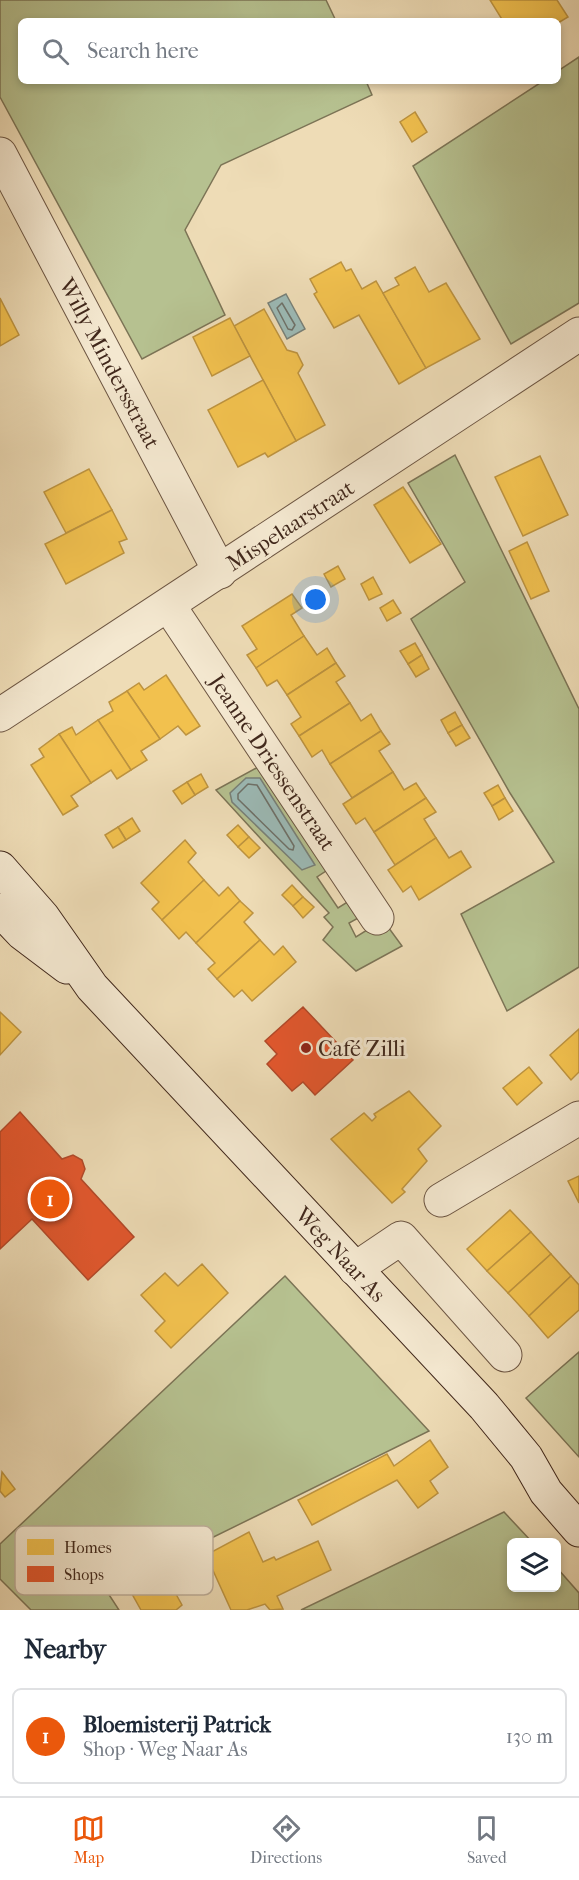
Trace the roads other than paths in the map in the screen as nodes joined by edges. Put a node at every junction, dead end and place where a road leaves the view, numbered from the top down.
1 (0, 154) edge
2 (579, 334) edge
3 (220, 572) junction
4 (169, 606) junction
5 (0, 714) edge
6 (0, 868) edge
7 (0, 910) edge
8 (377, 918) dead end
9 (92, 987) junction
10 (579, 1118) edge
11 (441, 1200) dead end
12 (355, 1269) junction
13 (505, 1355) dead end
14 (579, 1530) edge

1 - 3 street, Willy Mindersstraat
2 - 3 street, Mispelaarstraat
3 - 4 street, Mispelaarstraat
4 - 5 street, Mispelaarstraat
4 - 8 street, Jeanne Driessenstraat
6 - 9 street, Weg Naar As
7 - 9 street, Weg Naar As
9 - 12 street, Weg Naar As
10 - 11 street
12 - 13 street
12 - 14 street, Weg Naar As

